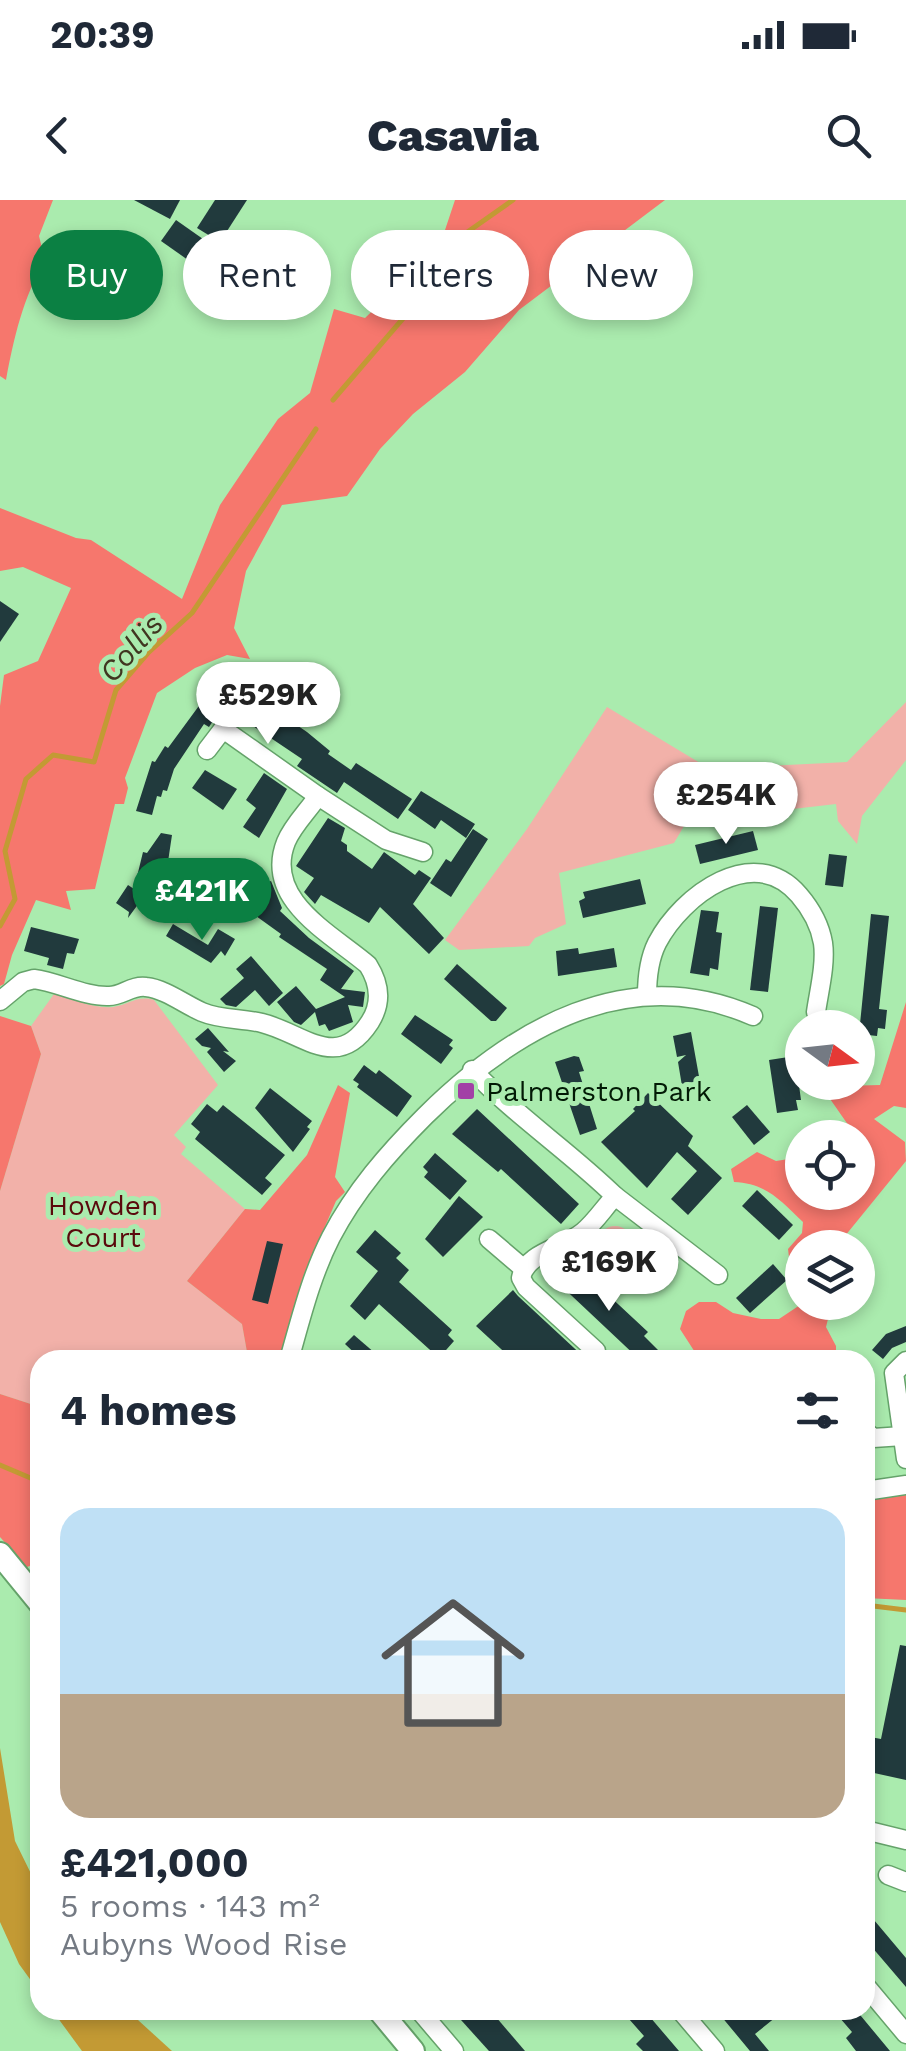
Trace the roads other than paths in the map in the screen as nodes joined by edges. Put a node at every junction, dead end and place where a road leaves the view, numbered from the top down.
1 (236, 709) dead end
2 (223, 729) junction
3 (208, 750) dead end
4 (318, 796) junction
5 (423, 852) dead end
6 (648, 996) junction
7 (0, 1002) edge
8 (816, 1010) edge
9 (753, 1016) dead end
10 (472, 1070) junction
11 (615, 1196) junction
12 (490, 1239) dead end
13 (523, 1268) junction
14 (718, 1274) dead end
15 (292, 1350) edge
16 (595, 1350) edge
17 (906, 1361) edge
18 (902, 1436) junction
19 (875, 1438) edge
20 (906, 1458) edge
21 (906, 1485) edge
22 (875, 1489) edge
23 (0, 1554) edge
24 (30, 1591) edge
25 (875, 1832) edge
26 (906, 1840) edge
27 (875, 1997) edge
28 (396, 2020) edge
29 (428, 2020) edge
30 (689, 2020) edge
31 (906, 2034) edge
32 (413, 2051) edge
33 (454, 2051) edge
34 (715, 2051) edge

1 - 2 street
2 - 3 street
2 - 4 street
4 - 5 street
4 - 7 street
6 - 8 street
6 - 9 street
6 - 10 street
10 - 11 street
10 - 15 street
11 - 13 street
11 - 14 street
12 - 13 street
13 - 16 street
17 - 18 street
18 - 19 street
18 - 20 street
21 - 22 street
23 - 24 main road
25 - 26 street
27 - 31 street
28 - 32 main road
29 - 33 street
30 - 34 street

